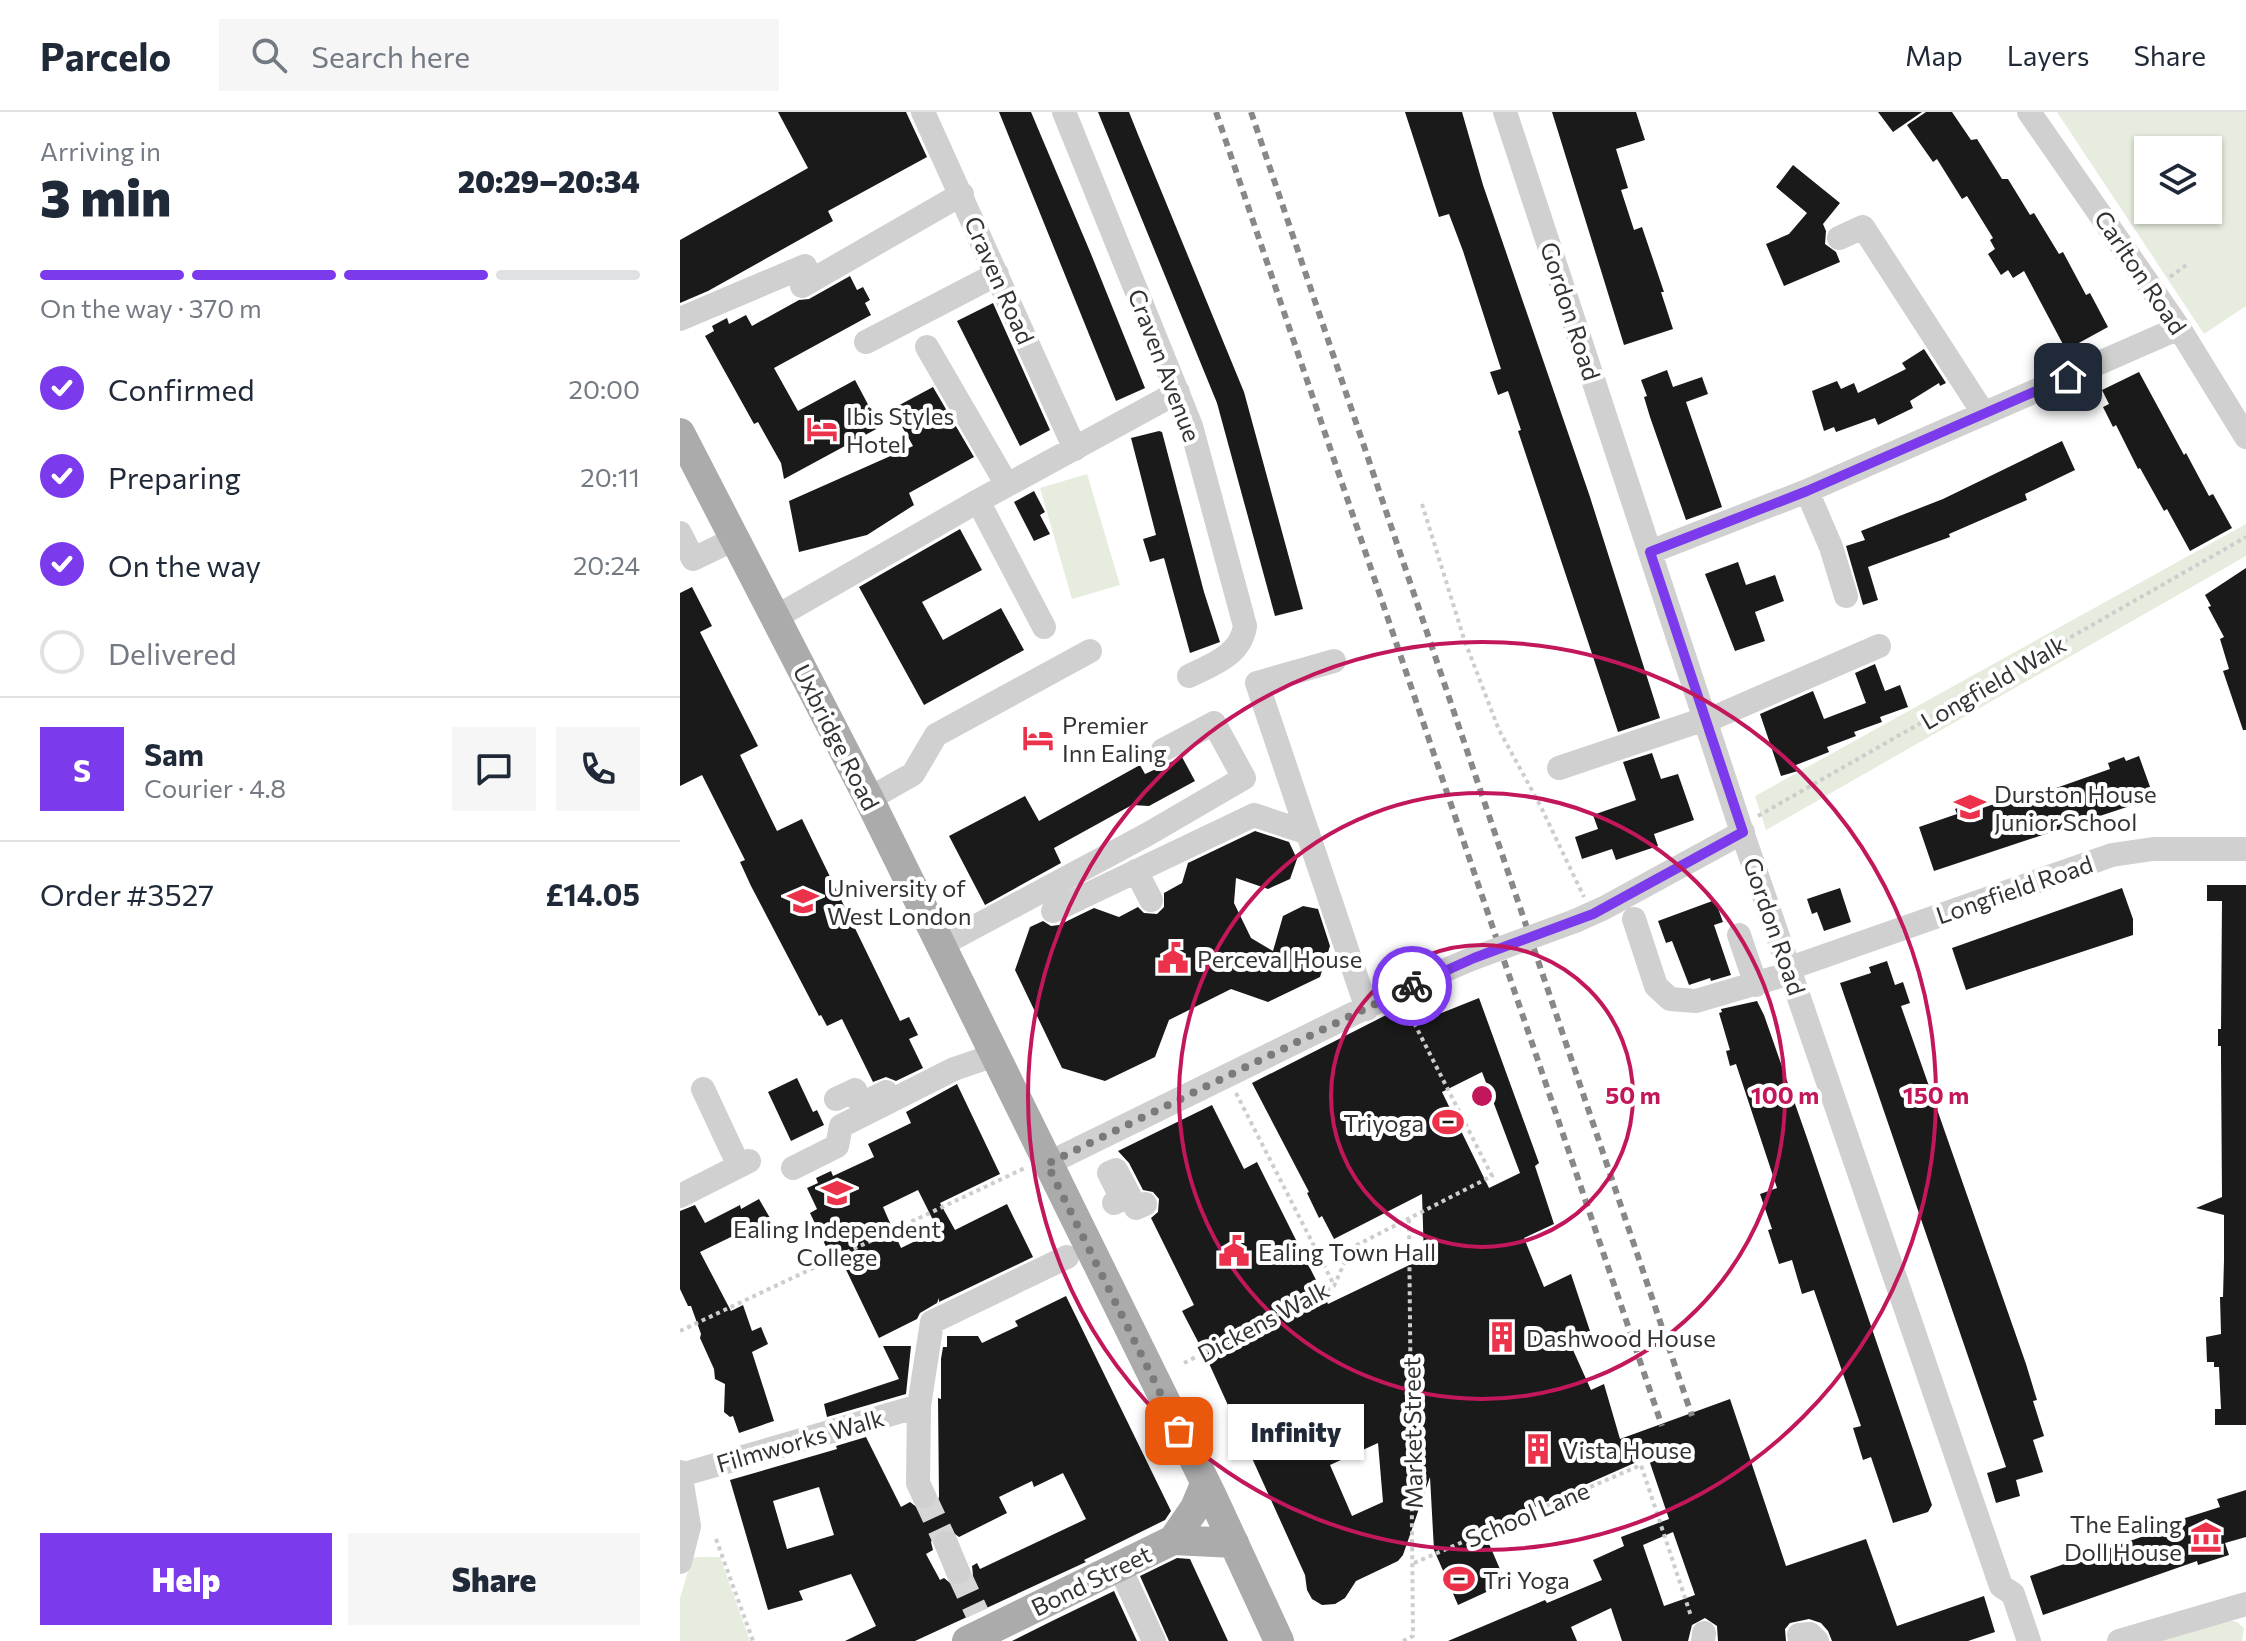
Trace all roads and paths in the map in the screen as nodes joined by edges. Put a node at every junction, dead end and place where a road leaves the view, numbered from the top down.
1 (923, 112) edge
2 (1064, 112) edge
3 (1505, 112) edge
4 (2029, 112) edge
5 (962, 194) junction
6 (1839, 238) dead end
7 (997, 274) junction
8 (680, 319) edge
9 (2179, 328) junction
10 (866, 342) dead end
11 (927, 347) dead end
12 (1178, 392) junction
13 (1984, 414) junction
14 (2244, 430) edge
15 (680, 433) edge
16 (1075, 449) junction
17 (1007, 485) junction
18 (1807, 491) junction
19 (978, 501) junction
20 (1422, 504) dead end
21 (680, 533) edge
22 (2246, 537) edge
23 (737, 538) junction
24 (1650, 552) junction
25 (1846, 596) dead end
26 (776, 617) junction
27 (1044, 627) dead end
28 (1879, 646) dead end
29 (1090, 651) dead end
30 (1334, 661) dead end
31 (1189, 676) dead end
32 (1705, 720) junction
33 (1163, 750) dead end
34 (1559, 768) dead end
35 (869, 799) junction
36 (1741, 829) junction
37 (1308, 833) junction
38 (2246, 849) edge
39 (1136, 871) junction
40 (1151, 900) dead end
41 (1053, 911) dead end
42 (1584, 911) junction
43 (1634, 919) dead end
44 (1739, 935) dead end
45 (941, 945) junction
46 (1790, 970) junction
47 (1756, 985) junction
48 (1399, 993) junction
49 (1367, 1009) junction
50 (992, 1049) junction
51 (1228, 1077) junction
52 (703, 1089) dead end
53 (836, 1099) dead end
54 (1036, 1166) junction
55 (793, 1168) dead end
56 (680, 1196) edge
57 (1114, 1203) dead end
58 (1145, 1204) dead end
59 (1409, 1218) junction
60 (1067, 1257) dead end
61 (1334, 1286) junction
62 (680, 1331) edge
63 (1184, 1363) dead end
64 (919, 1406) junction
65 (680, 1474) edge
66 (1205, 1484) junction
67 (924, 1496) tunnel mouth
68 (716, 1539) dead end
69 (1173, 1540) junction
70 (946, 1543) tunnel mouth
71 (1234, 1543) junction
72 (680, 1562) edge
73 (1414, 1563) junction
74 (1119, 1566) junction
75 (958, 1572) tunnel mouth
76 (2246, 1604) edge
77 (1700, 1632) edge
78 (753, 1641) edge
79 (967, 1641) edge
80 (1154, 1641) edge
81 (1279, 1641) edge
82 (1403, 1641) edge
83 (2029, 1641) edge
84 (2119, 1641) edge

1 - 5 street, Craven Road
2 - 12 street, Craven Avenue
3 - 24 street, Gordon Road
4 - 9 street, Carlton Road
5 - 7 street, Craven Road
5 - 8 street
6 - 13 street
7 - 10 street
7 - 16 street, Craven Road
9 - 13 street
9 - 14 street, Carlton Road
11 - 17 street
12 - 16 street
12 - 31 street, Craven Avenue
13 - 18 street
15 - 23 main road, Uxbridge Road
16 - 17 street
17 - 19 street
18 - 24 street
18 - 25 street
19 - 26 street
19 - 27 street
20 - 42 path
21 - 23 street
22 - 36 path, Longfield Walk
23 - 26 main road, Uxbridge Road
24 - 32 street, Gordon Road
26 - 35 main road, Uxbridge Road
28 - 32 street
29 - 35 street
30 - 37 street
32 - 34 street
32 - 36 street, Gordon Road
33 - 45 street
35 - 45 main road, Uxbridge Road
36 - 42 street
36 - 46 street, Gordon Road
37 - 39 street
37 - 49 street
38 - 46 street, Longfield Road
39 - 40 street
39 - 41 street
42 - 48 street, bridge
43 - 47 street, Longfield Road
44 - 47 street
45 - 50 main road, Uxbridge Road
46 - 47 street, Longfield Road
46 - 83 street, Gordon Road
48 - 49 street
48 - 59 path, Dickens Walk
49 - 51 street
50 - 53 street
50 - 54 main road, Uxbridge Road
50 - 55 street
51 - 54 street
51 - 61 path
52 - 56 street
54 - 62 path
54 - 66 main road, Uxbridge Road
57 - 58 street
59 - 61 path, Dickens Walk
59 - 73 path, Market Street
60 - 64 street, Filmworks Walk
61 - 63 path, Dickens Walk
64 - 65 street, Filmworks Walk
64 - 67 street, Filmworks Walk
65 - 72 street
66 - 69 main road, Bond Street
66 - 71 main road, Uxbridge Road
68 - 78 path
69 - 71 main road, Bond Street
69 - 74 main road, Bond Street
70 - 75 street
71 - 81 main road, Uxbridge Road
73 - 77 path, School Lane
73 - 82 path, Market Street
74 - 79 main road, Bond Street
74 - 80 street
76 - 84 street

